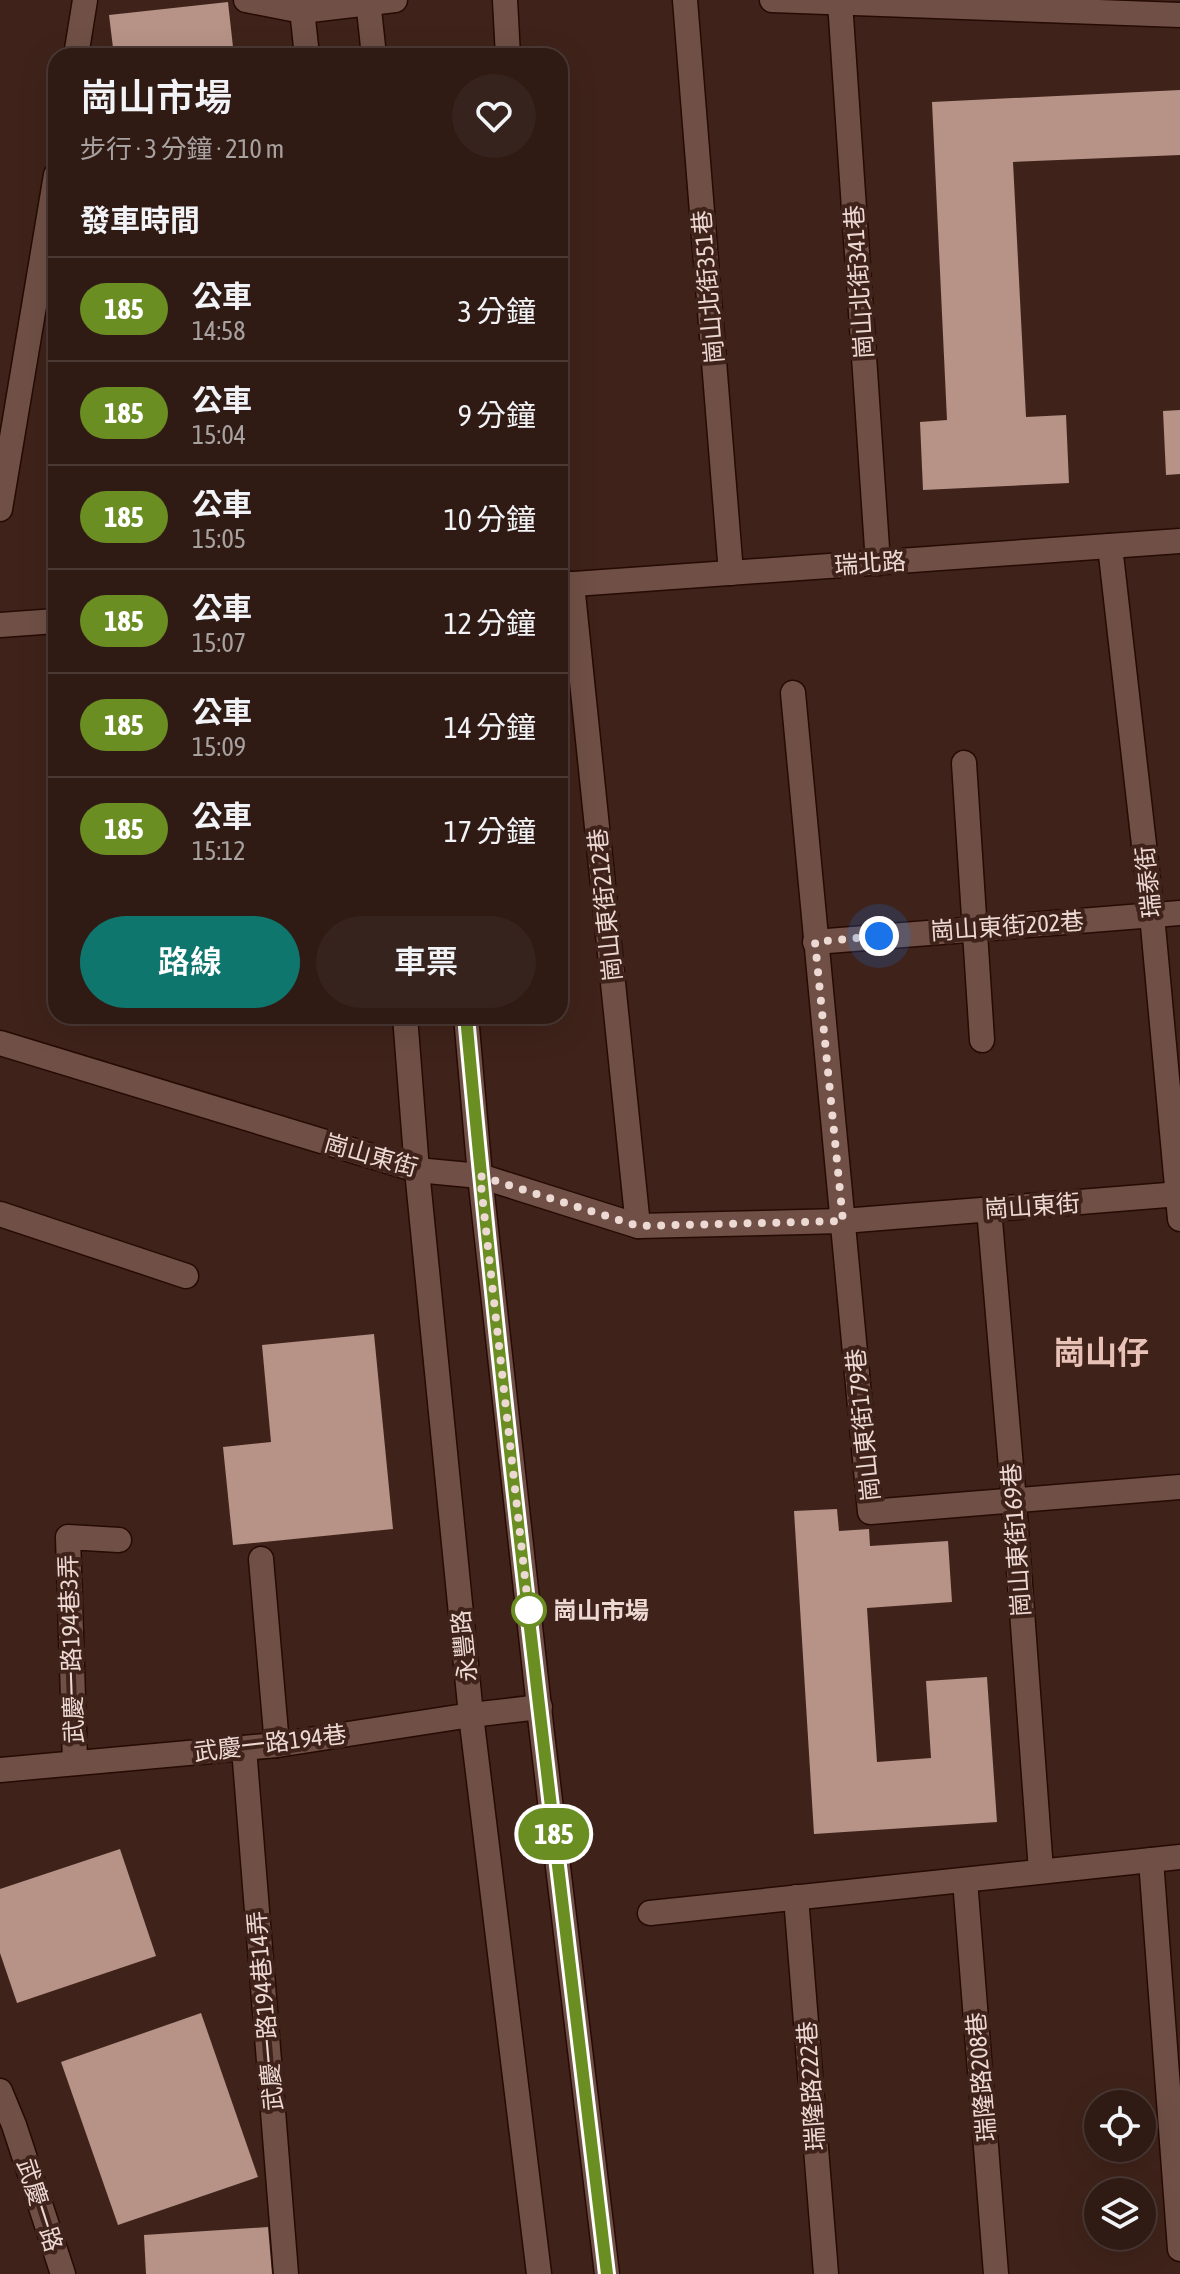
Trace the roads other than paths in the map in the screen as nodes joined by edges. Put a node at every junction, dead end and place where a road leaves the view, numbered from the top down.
1 (85, 0) edge
2 (246, 0) edge
3 (395, 0) edge
4 (505, 0) edge
5 (685, 0) edge
6 (772, 0) edge
7 (368, 2) edge
8 (840, 2) junction
9 (920, 3) edge
10 (301, 6) edge
11 (1092, 7) edge
12 (1180, 15) edge
13 (77, 48) edge
14 (306, 48) edge
15 (373, 48) edge
16 (508, 48) edge
17 (48, 223) edge
18 (0, 509) edge
19 (1180, 541) edge
20 (1110, 546) junction
21 (878, 563) junction
22 (731, 573) junction
23 (568, 585) edge
24 (568, 603) edge
25 (48, 622) edge
26 (0, 625) edge
27 (793, 693) dead end
28 (964, 763) dead end
29 (1180, 913) edge
30 (1152, 915) junction
31 (975, 928) junction
32 (815, 942) junction
33 (406, 1024) edge
34 (467, 1024) edge
35 (982, 1040) dead end
36 (0, 1043) edge
37 (1173, 1065) edge
38 (417, 1170) junction
39 (480, 1176) junction
40 (1179, 1194) edge
41 (989, 1209) junction
42 (0, 1214) edge
43 (1180, 1219) edge
44 (843, 1221) junction
45 (638, 1226) junction
46 (186, 1276) dead end
47 (1180, 1487) edge
48 (1014, 1502) junction
49 (119, 1540) dead end
50 (261, 1559) dead end
51 (540, 1707) junction
52 (471, 1715) junction
53 (277, 1745) junction
54 (244, 1748) junction
55 (75, 1763) junction
56 (0, 1770) edge
57 (1180, 1857) edge
58 (1151, 1860) junction
59 (1041, 1871) junction
60 (965, 1880) junction
61 (796, 1897) junction
62 (650, 1913) dead end
63 (1172, 2049) edge
64 (0, 2091) edge
65 (1179, 2221) edge
66 (1180, 2249) edge
67 (63, 2274) edge
68 (286, 2274) edge
69 (539, 2274) edge
70 (607, 2274) edge
71 (826, 2274) edge
72 (996, 2274) edge

1 - 13 street
2 - 10 street
3 - 7 street
4 - 16 street
5 - 22 street, 崗山北街351巷
6 - 8 street
7 - 10 street
7 - 15 street
8 - 9 street
8 - 21 street, 崗山北街341巷
9 - 11 street
10 - 14 street
11 - 12 street
17 - 18 street
19 - 20 street, 瑞北路
20 - 21 street, 瑞北路
20 - 30 street, 瑞泰街
21 - 22 street, 瑞北路
22 - 23 street, 瑞北路
24 - 45 street, 崗山東街212巷
25 - 26 street
27 - 32 street
28 - 31 street
29 - 30 street, 崗山東街202巷
30 - 31 street, 崗山東街202巷
30 - 37 street, 瑞泰街
31 - 32 street, 崗山東街202巷
31 - 35 street
32 - 44 street
33 - 38 street, 永豐路
34 - 39 street
36 - 38 street, 崗山東街
37 - 40 street, 瑞泰街
38 - 39 street, 崗山東街
38 - 52 street, 永豐路
39 - 45 street, 崗山東街
39 - 51 street
40 - 41 street, 崗山東街
40 - 43 street, 瑞泰街
41 - 44 street, 崗山東街
41 - 48 street, 崗山東街169巷
42 - 46 street
44 - 45 street, 崗山東街
44 - 48 street, 崗山東街179巷
47 - 48 street, 崗山東街179巷
48 - 59 street, 崗山東街169巷
49 - 55 street, 武慶一路194巷3弄
50 - 53 street
51 - 52 street, 武慶一路194巷
51 - 70 street
52 - 53 street, 武慶一路194巷
52 - 69 street, 永豐路
53 - 54 street, 武慶一路194巷
54 - 55 street, 武慶一路194巷
54 - 68 street, 武慶一路194巷14弄
55 - 56 street, 武慶一路194巷
57 - 58 street
58 - 59 street
58 - 63 street
59 - 60 street
60 - 61 street
60 - 72 street, 瑞隆路208巷
61 - 62 street
61 - 71 street, 瑞隆路222巷
63 - 65 street
64 - 67 street, 武慶一路
65 - 66 street

